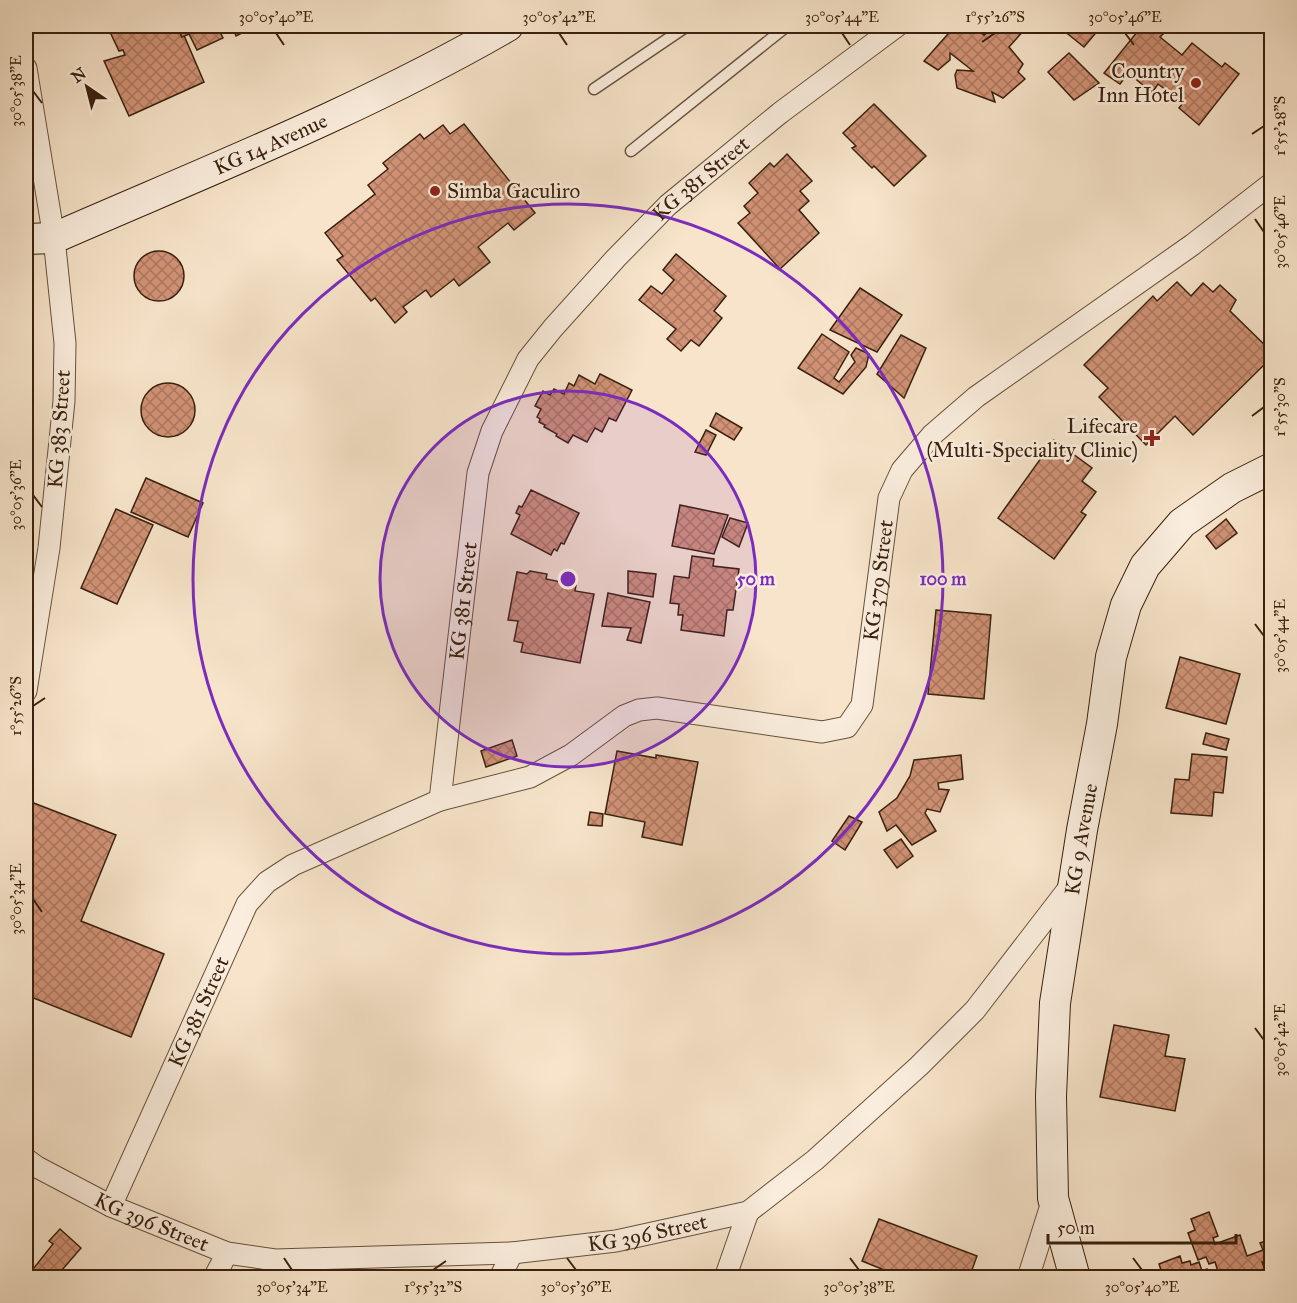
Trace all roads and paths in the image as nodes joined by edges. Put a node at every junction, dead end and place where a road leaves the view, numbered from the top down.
1 (508, 26) edge
2 (687, 26) edge
3 (787, 26) edge
4 (897, 26) edge
5 (26, 68) edge
6 (594, 89) dead end
7 (631, 151) dead end
8 (1272, 183) edge
9 (40, 239) edge
10 (1272, 468) edge
11 (1272, 486) edge
12 (1232, 488) junction
13 (26, 691) edge
14 (440, 800) junction
15 (1076, 879) junction
16 (29, 1169) edge
17 (1053, 1198) junction
18 (111, 1206) junction
19 (748, 1212) junction
20 (227, 1252) junction
21 (512, 1252) junction
22 (214, 1278) edge
23 (500, 1278) edge
24 (724, 1278) edge
25 (1028, 1278) edge
26 (1075, 1278) edge

1 - 9 main road, KG 14 Avenue
2 - 6 lane
3 - 7 lane
4 - 14 street, KG 381 Street
5 - 9 street, KG 383 Street
8 - 14 street, KG 379 Street
9 - 13 street, KG 383 Street
10 - 12 main road, KG 9 Avenue
11 - 12 main road
12 - 15 main road, KG 9 Avenue
14 - 18 street, KG 381 Street
15 - 17 main road, KG 9 Avenue
15 - 19 street, KG 396 Street
16 - 18 street, KG 396 Street
17 - 25 street
17 - 26 main road, KG 9 Avenue
18 - 20 street, KG 396 Street
19 - 21 street, KG 396 Street
19 - 24 street
20 - 21 street, KG 396 Street
20 - 22 street
21 - 23 street

